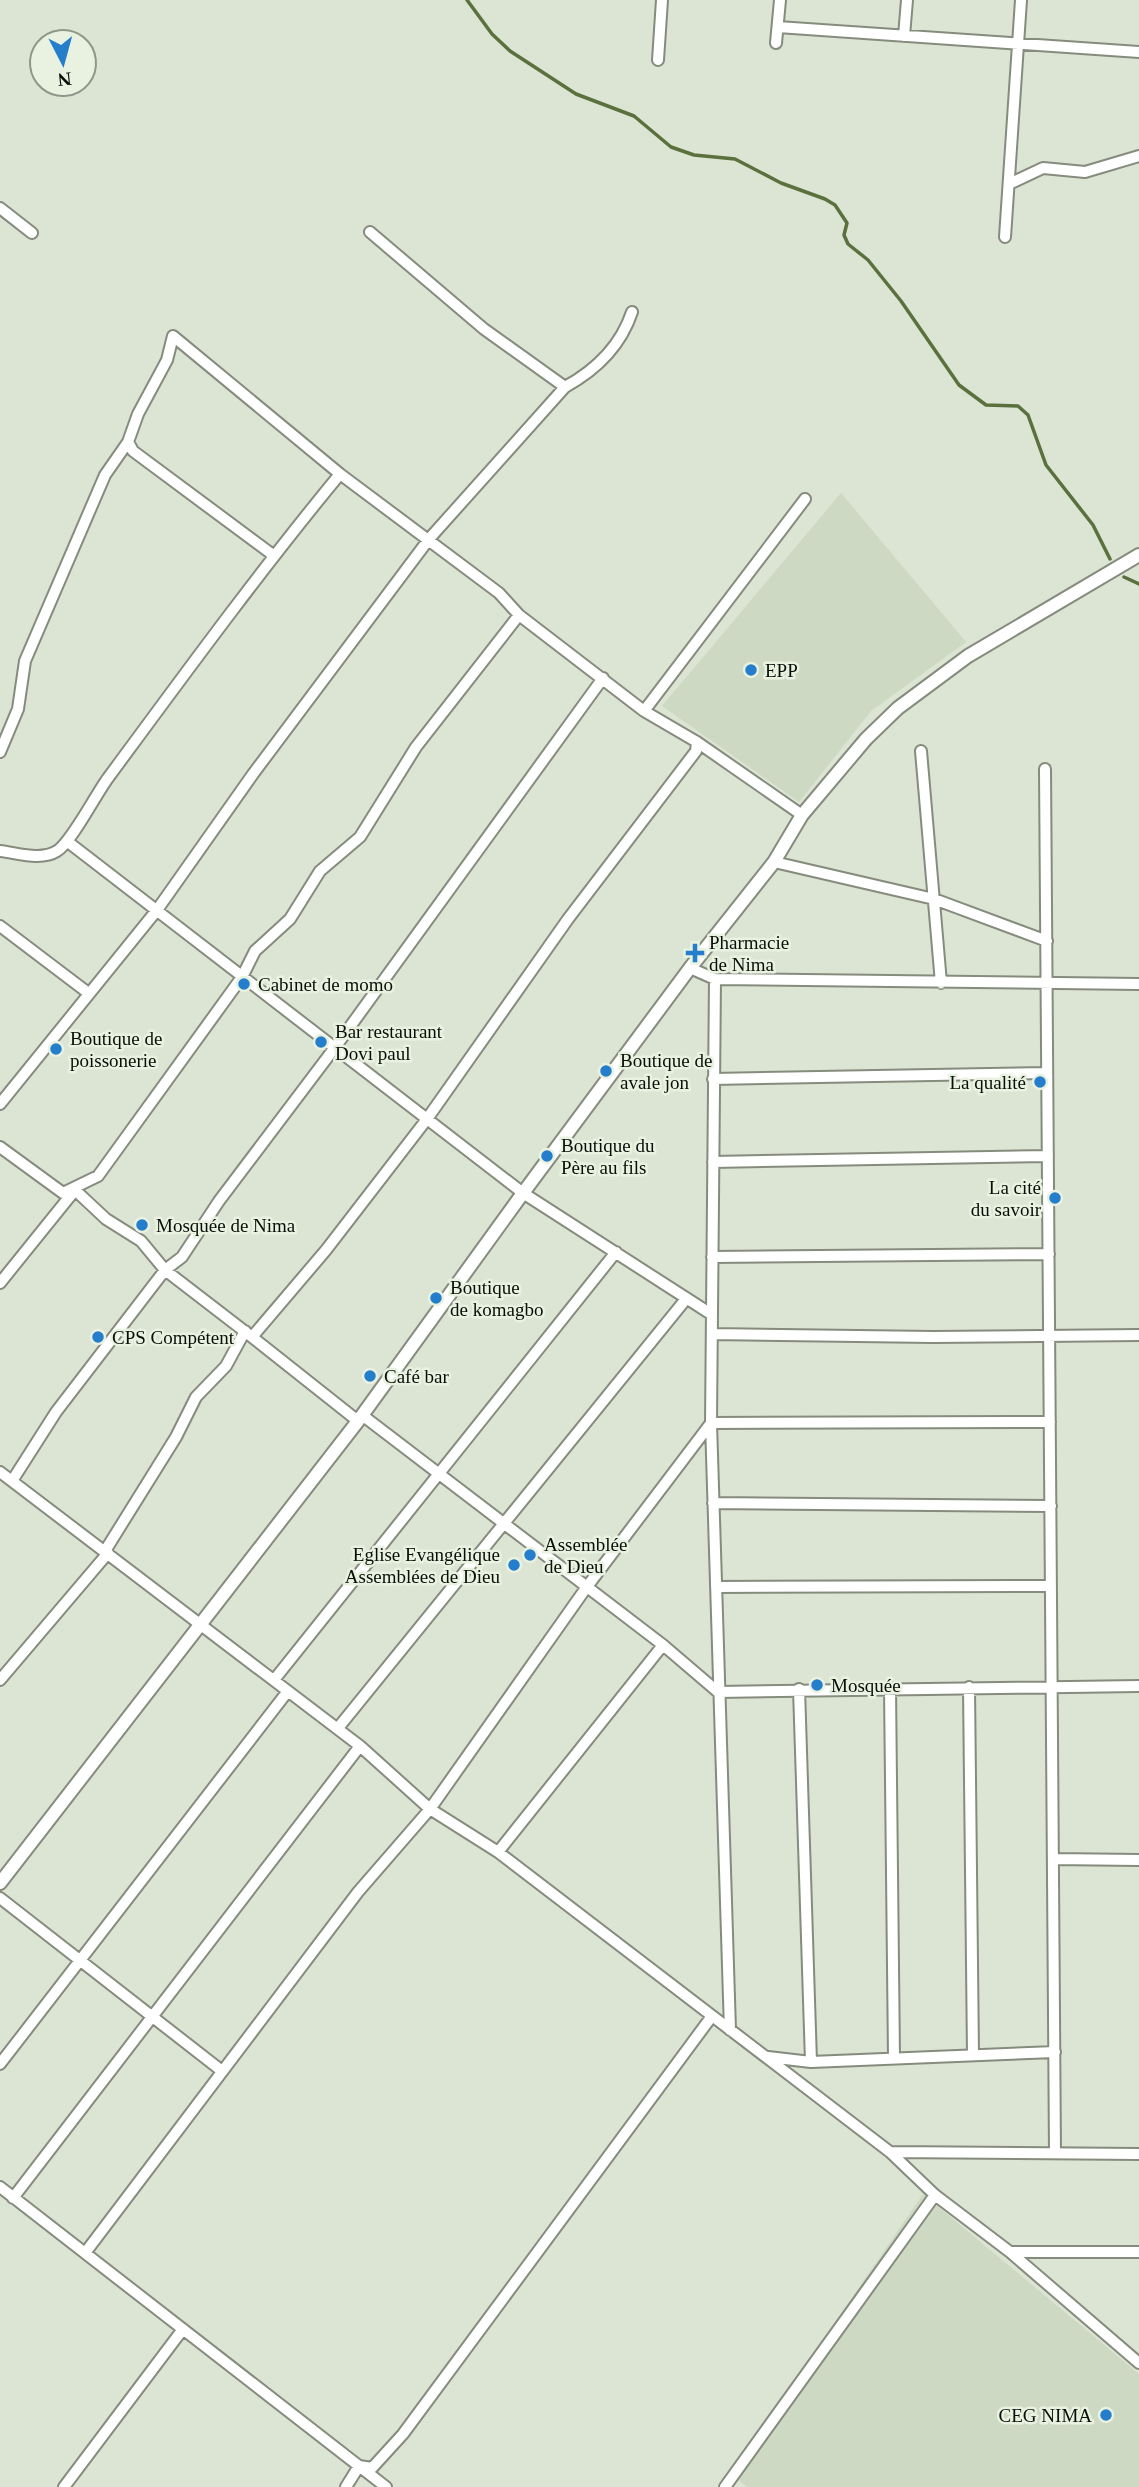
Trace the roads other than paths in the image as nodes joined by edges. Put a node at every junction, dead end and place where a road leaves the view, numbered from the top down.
1 (662, 0) edge
2 (780, 0) edge
3 (907, 0) edge
4 (1021, 0) edge
5 (778, 27) junction
6 (904, 36) junction
7 (776, 43) dead end
8 (1018, 44) junction
9 (1139, 52) edge
10 (657, 60) dead end
11 (1139, 156) edge
12 (1009, 184) junction
13 (0, 208) edge
14 (370, 232) dead end
15 (32, 233) dead end
16 (1005, 237) dead end
17 (632, 312) dead end
18 (565, 387) junction
19 (128, 442) junction
20 (340, 474) junction
21 (805, 499) dead end
22 (429, 539) junction
23 (273, 555) junction
24 (1139, 555) edge
25 (519, 615) junction
26 (603, 678) junction
27 (644, 711) junction
28 (697, 742) junction
29 (921, 751) dead end
30 (0, 752) edge
31 (1045, 769) dead end
32 (802, 815) junction
33 (68, 842) junction
34 (0, 851) edge
35 (774, 862) junction
36 (934, 899) junction
37 (157, 910) junction
38 (0, 926) edge
39 (1046, 942) junction
40 (690, 968) junction
41 (242, 977) junction
42 (715, 979) junction
43 (941, 983) junction
44 (1047, 984) junction
45 (1139, 984) edge
46 (87, 992) junction
47 (336, 1046) junction
48 (1047, 1073) junction
49 (713, 1079) junction
50 (0, 1104) edge
51 (427, 1119) junction
52 (0, 1147) edge
53 (1048, 1156) junction
54 (713, 1162) junction
55 (75, 1189) junction
56 (523, 1193) junction
57 (616, 1252) junction
58 (1049, 1254) junction
59 (712, 1256) junction
60 (182, 1257) junction
61 (165, 1270) junction
62 (181, 1282) junction
63 (0, 1283) edge
64 (686, 1299) junction
65 (711, 1314) junction
66 (248, 1334) junction
67 (712, 1334) junction
68 (1139, 1335) edge
69 (1049, 1337) junction
70 (360, 1418) junction
71 (1050, 1422) junction
72 (711, 1423) junction
73 (0, 1472) edge
74 (439, 1473) junction
75 (12, 1481) junction
76 (713, 1503) junction
77 (1051, 1506) junction
78 (504, 1523) junction
79 (106, 1552) junction
80 (1051, 1586) junction
81 (716, 1587) junction
82 (586, 1588) junction
83 (202, 1625) junction
84 (663, 1645) junction
85 (0, 1680) edge
86 (274, 1680) junction
87 (1139, 1686) edge
88 (968, 1687) junction
89 (1052, 1687) junction
90 (890, 1688) junction
91 (799, 1689) junction
92 (288, 1690) junction
93 (718, 1692) junction
94 (338, 1728) junction
95 (360, 1746) junction
96 (430, 1809) junction
97 (498, 1852) junction
98 (1053, 1859) junction
99 (1139, 1860) edge
100 (0, 1883) edge
101 (0, 1898) edge
102 (80, 1960) junction
103 (712, 2016) junction
104 (152, 2017) junction
105 (730, 2029) junction
106 (1055, 2052) junction
107 (973, 2054) junction
108 (765, 2057) junction
109 (894, 2058) junction
110 (811, 2062) junction
111 (0, 2064) edge
112 (222, 2071) junction
113 (890, 2152) junction
114 (1055, 2153) junction
115 (1139, 2154) edge
116 (0, 2187) edge
117 (935, 2195) junction
118 (13, 2197) junction
119 (1010, 2252) junction
120 (1139, 2252) edge
121 (85, 2253) junction
122 (183, 2329) junction
123 (1139, 2363) edge
124 (359, 2466) junction
125 (64, 2487) edge
126 (345, 2487) edge
127 (386, 2487) edge
128 (725, 2487) edge

1 - 10 street
2 - 5 street
3 - 6 street
4 - 8 street
5 - 6 street
5 - 7 street
6 - 8 street
8 - 9 street
8 - 12 street
11 - 12 street
12 - 16 street
13 - 15 street
14 - 18 street
17 - 18 street
18 - 22 street
19 - 20 street
19 - 23 street
19 - 30 street
20 - 22 street
20 - 23 street
21 - 27 street
22 - 25 street
22 - 37 street
23 - 33 street
24 - 32 main road
25 - 26 street
25 - 41 street
26 - 27 street
26 - 47 street
27 - 28 street
28 - 32 street
28 - 51 street
29 - 36 street
31 - 39 street
32 - 35 main road
33 - 34 street
33 - 37 street
35 - 36 street
35 - 40 main road
36 - 39 street
36 - 43 street
37 - 41 street
37 - 46 street
38 - 46 street
39 - 44 street
40 - 42 street
40 - 56 main road
41 - 47 street
41 - 55 street
42 - 43 street
42 - 49 street
43 - 44 street
44 - 45 street
44 - 48 street
46 - 50 street
47 - 51 street
47 - 60 street
48 - 49 street
48 - 53 street
49 - 54 street
51 - 56 street
51 - 66 street
52 - 55 street
53 - 54 street
53 - 58 street
54 - 59 street
55 - 61 street
55 - 63 street
56 - 57 street
56 - 70 main road
57 - 64 street
57 - 74 street
58 - 59 street
58 - 69 street
59 - 65 street
60 - 61 street
60 - 62 street
61 - 62 street
61 - 75 street
62 - 66 street
64 - 65 street
64 - 78 street
65 - 67 street
66 - 70 street
66 - 79 street
67 - 69 street
67 - 72 street
68 - 69 street
69 - 71 street
70 - 74 street
70 - 83 main road
71 - 72 street
71 - 77 street
72 - 76 street
72 - 82 street
73 - 75 street
74 - 78 street
74 - 86 street
75 - 79 street
76 - 77 street
76 - 81 street
77 - 80 street
78 - 82 street
78 - 94 street
79 - 83 street
79 - 85 street
80 - 81 street
80 - 89 street
81 - 93 street
82 - 84 street
82 - 96 street
83 - 86 street
83 - 100 main road
84 - 93 street
84 - 97 street
86 - 92 street
87 - 89 street
88 - 89 street
88 - 90 street
88 - 107 street
89 - 98 street
90 - 91 street
90 - 109 street
91 - 93 street
91 - 110 street
92 - 94 street
92 - 102 street
93 - 105 street
94 - 95 street
95 - 96 street
95 - 104 street
96 - 97 street
96 - 112 street
97 - 103 street
98 - 99 street
98 - 106 street
101 - 102 street
102 - 104 street
102 - 111 street
103 - 105 street
103 - 124 street
104 - 112 street
104 - 118 street
105 - 108 street
106 - 107 street
106 - 114 street
107 - 109 street
108 - 110 street
108 - 113 street
109 - 110 street
112 - 121 street
113 - 114 street
113 - 117 street
114 - 115 street
116 - 118 street
117 - 119 street
117 - 128 street
118 - 121 street
119 - 120 street
119 - 123 street
121 - 122 street
122 - 124 street
122 - 125 street
124 - 126 street
124 - 127 street

